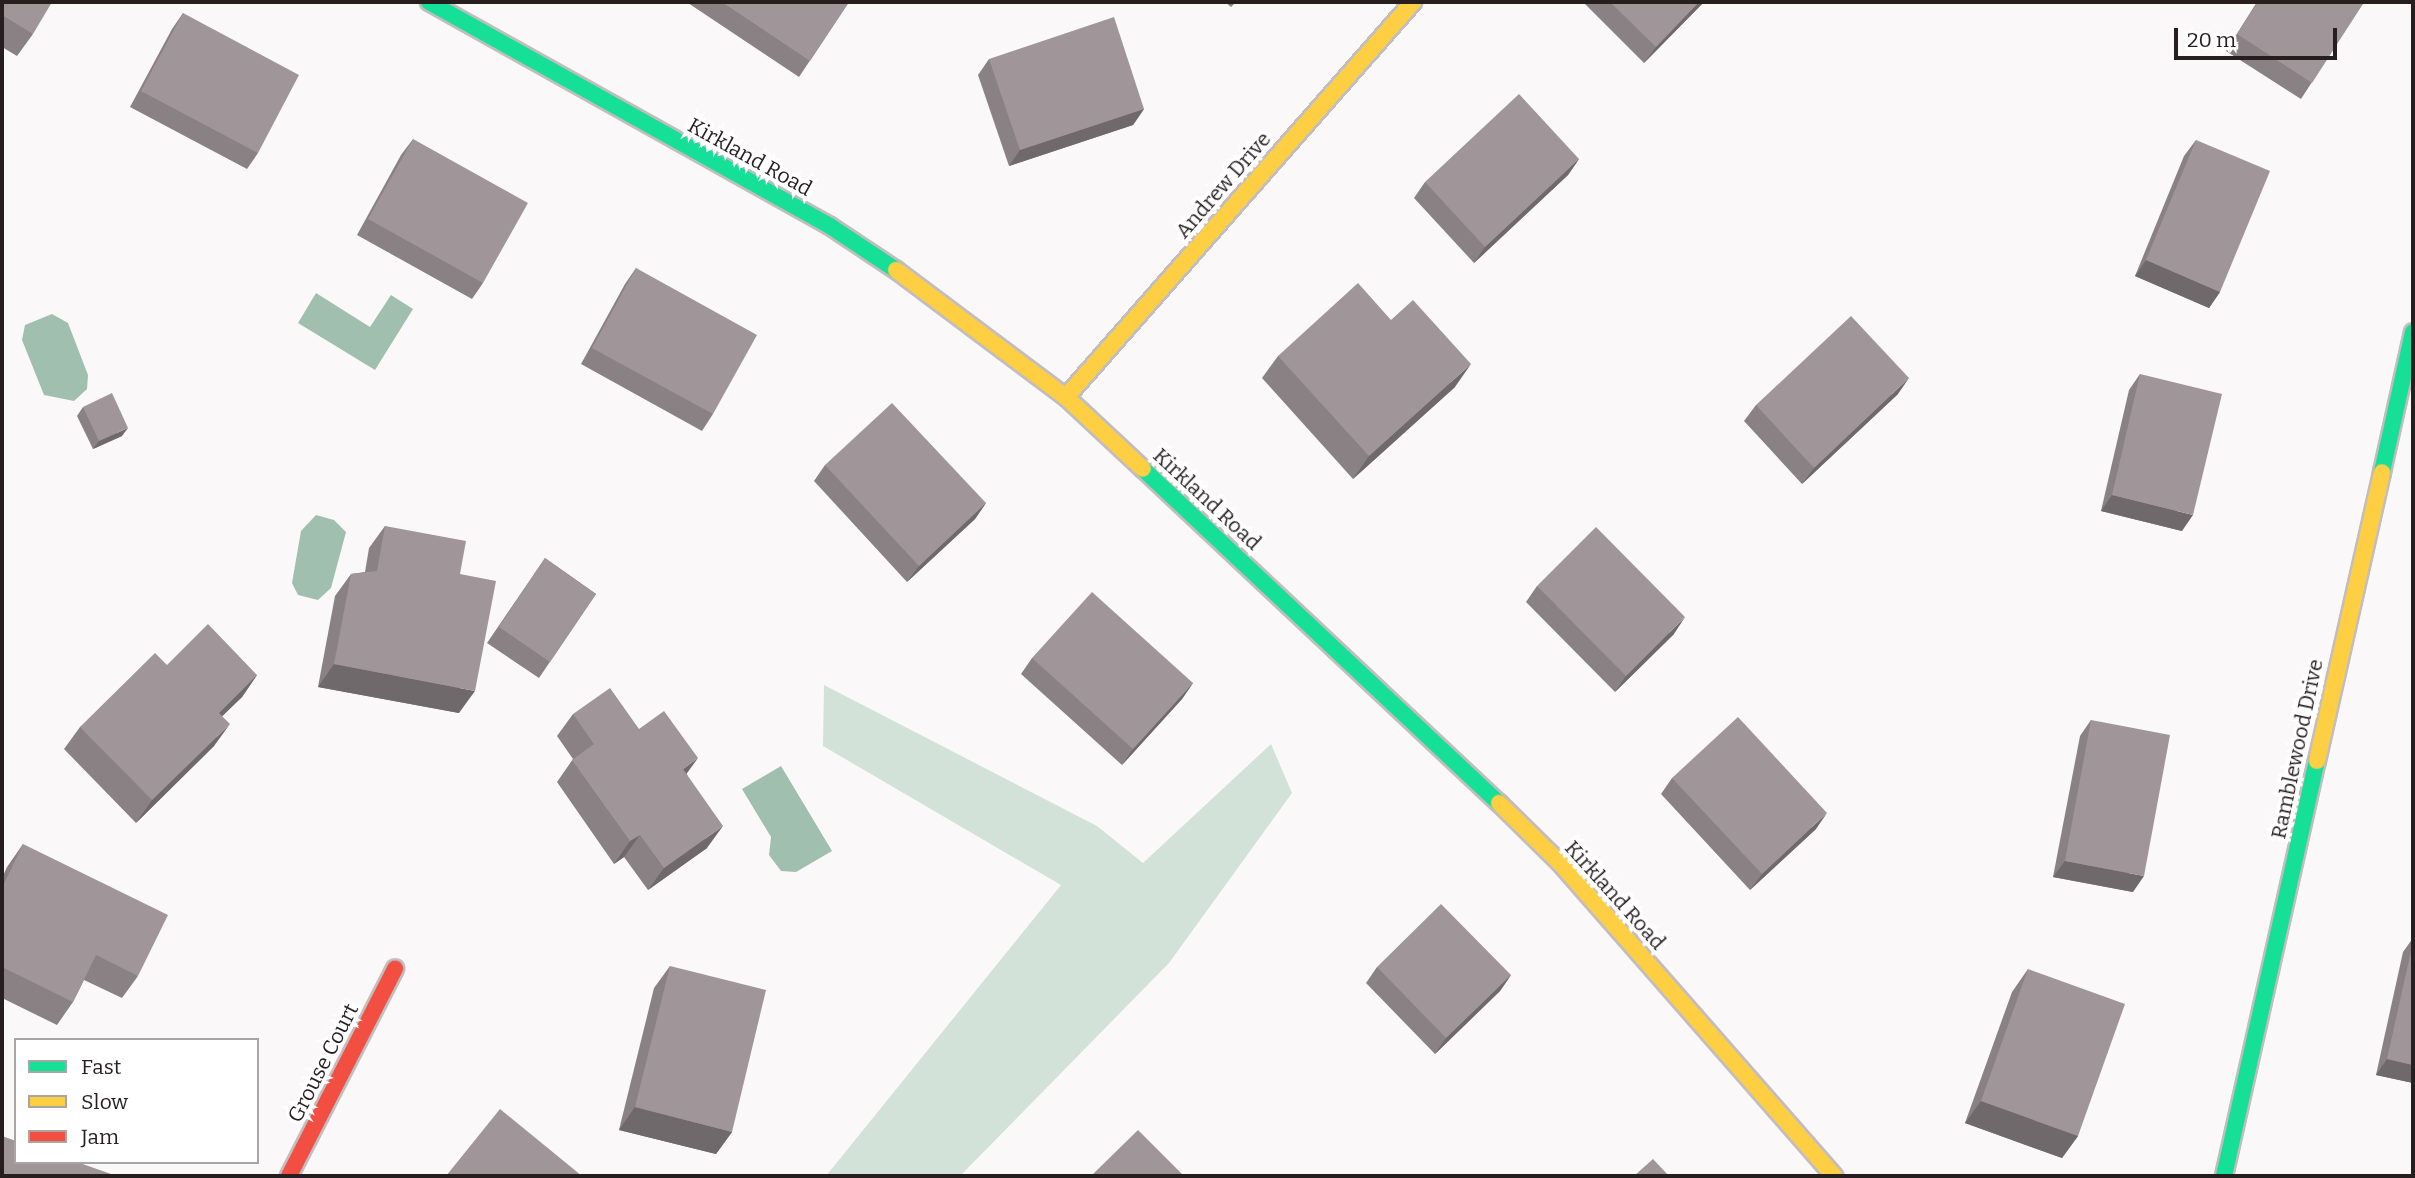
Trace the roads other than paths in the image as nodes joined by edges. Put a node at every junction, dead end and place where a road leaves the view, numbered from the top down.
1 (429, 2) edge
2 (1413, 2) edge
3 (2413, 332) edge
4 (1066, 397) junction
5 (395, 969) dead end
6 (289, 1176) edge
7 (1834, 1176) edge
8 (2224, 1176) edge

1 - 4 street, Kirkland Road
2 - 4 street, Andrew Drive
3 - 8 street, Ramblewood Drive
4 - 7 street, Kirkland Road
5 - 6 street, Grouse Court

